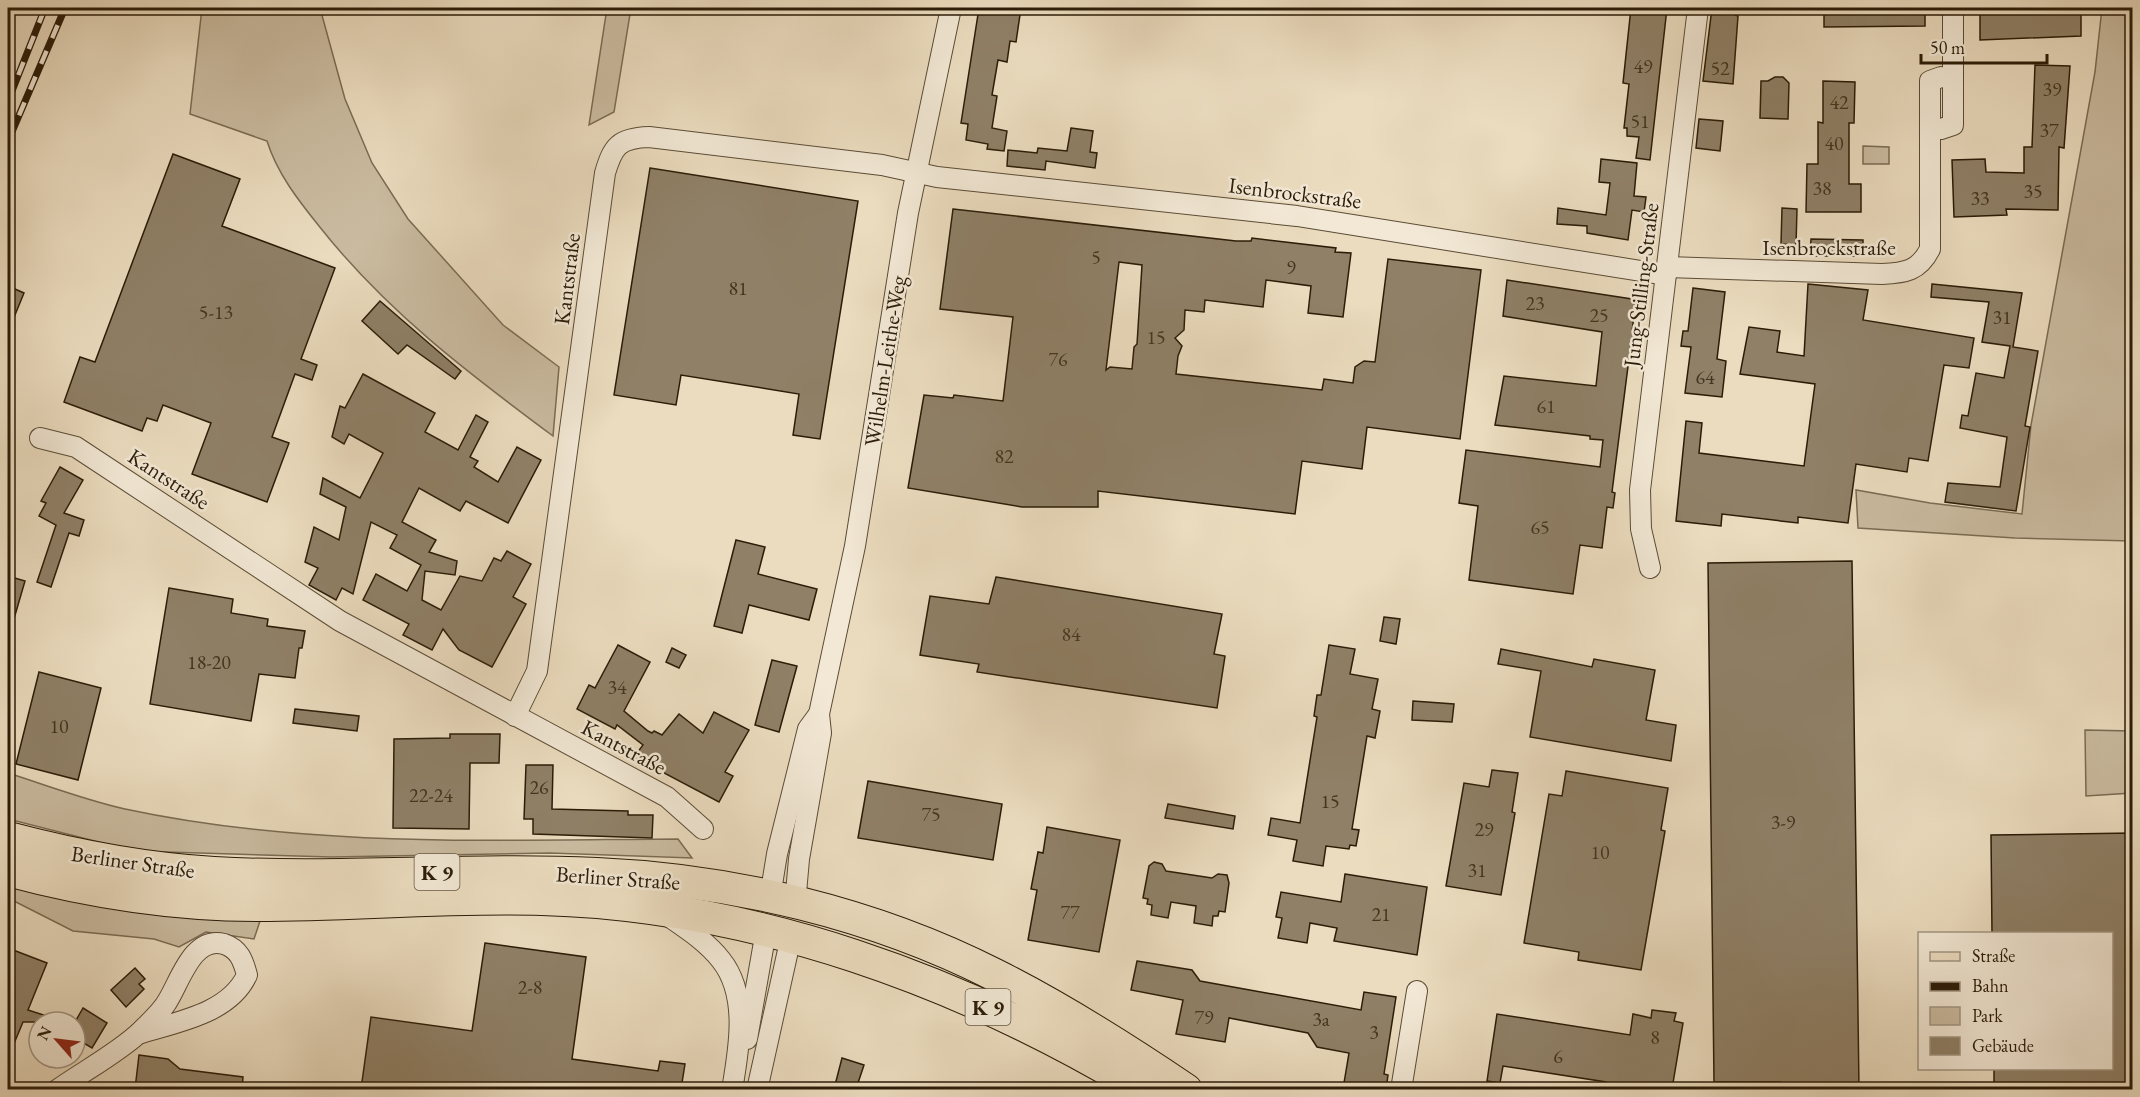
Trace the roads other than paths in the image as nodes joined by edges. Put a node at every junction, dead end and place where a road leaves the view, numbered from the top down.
1 (951, 8) edge
2 (1698, 8) edge
3 (1953, 8) edge
4 (915, 172) junction
5 (1667, 271) junction
6 (40, 438) dead end
7 (1650, 568) dead end
8 (515, 716) junction
9 (703, 829) dead end
10 (8, 838) edge
11 (8, 870) edge
12 (783, 901) junction
13 (661, 911) junction
14 (779, 934) junction
15 (1417, 991) dead end
16 (138, 1034) junction
17 (740, 1047) junction
18 (57, 1089) edge
19 (732, 1089) edge
20 (757, 1089) edge
21 (1143, 1089) edge
22 (1186, 1089) edge
23 (1401, 1089) edge

1 - 4 street, Wilhelm-Leithe-Weg
2 - 5 street, Jung-Stilling-Straße
3 - 5 street, Isenbrockstraße
4 - 5 street, Isenbrockstraße
4 - 8 street, Kantstraße
4 - 12 street, Wilhelm-Leithe-Weg
5 - 7 street, Jung-Stilling-Straße
6 - 8 street, Kantstraße
8 - 9 street, Kantstraße
10 - 12 main road, Berliner Straße / K 9
11 - 13 main road, Berliner Straße / K 9
12 - 14 main road, Wilhelm-Leithe-Weg
12 - 22 main road, Berliner Straße / K 9
13 - 14 main road, Berliner Straße / K 9
13 - 17 street
14 - 17 street
14 - 20 street
14 - 21 main road, Berliner Straße / K 9
15 - 23 street
16 - 16 street
16 - 18 street
17 - 19 street

